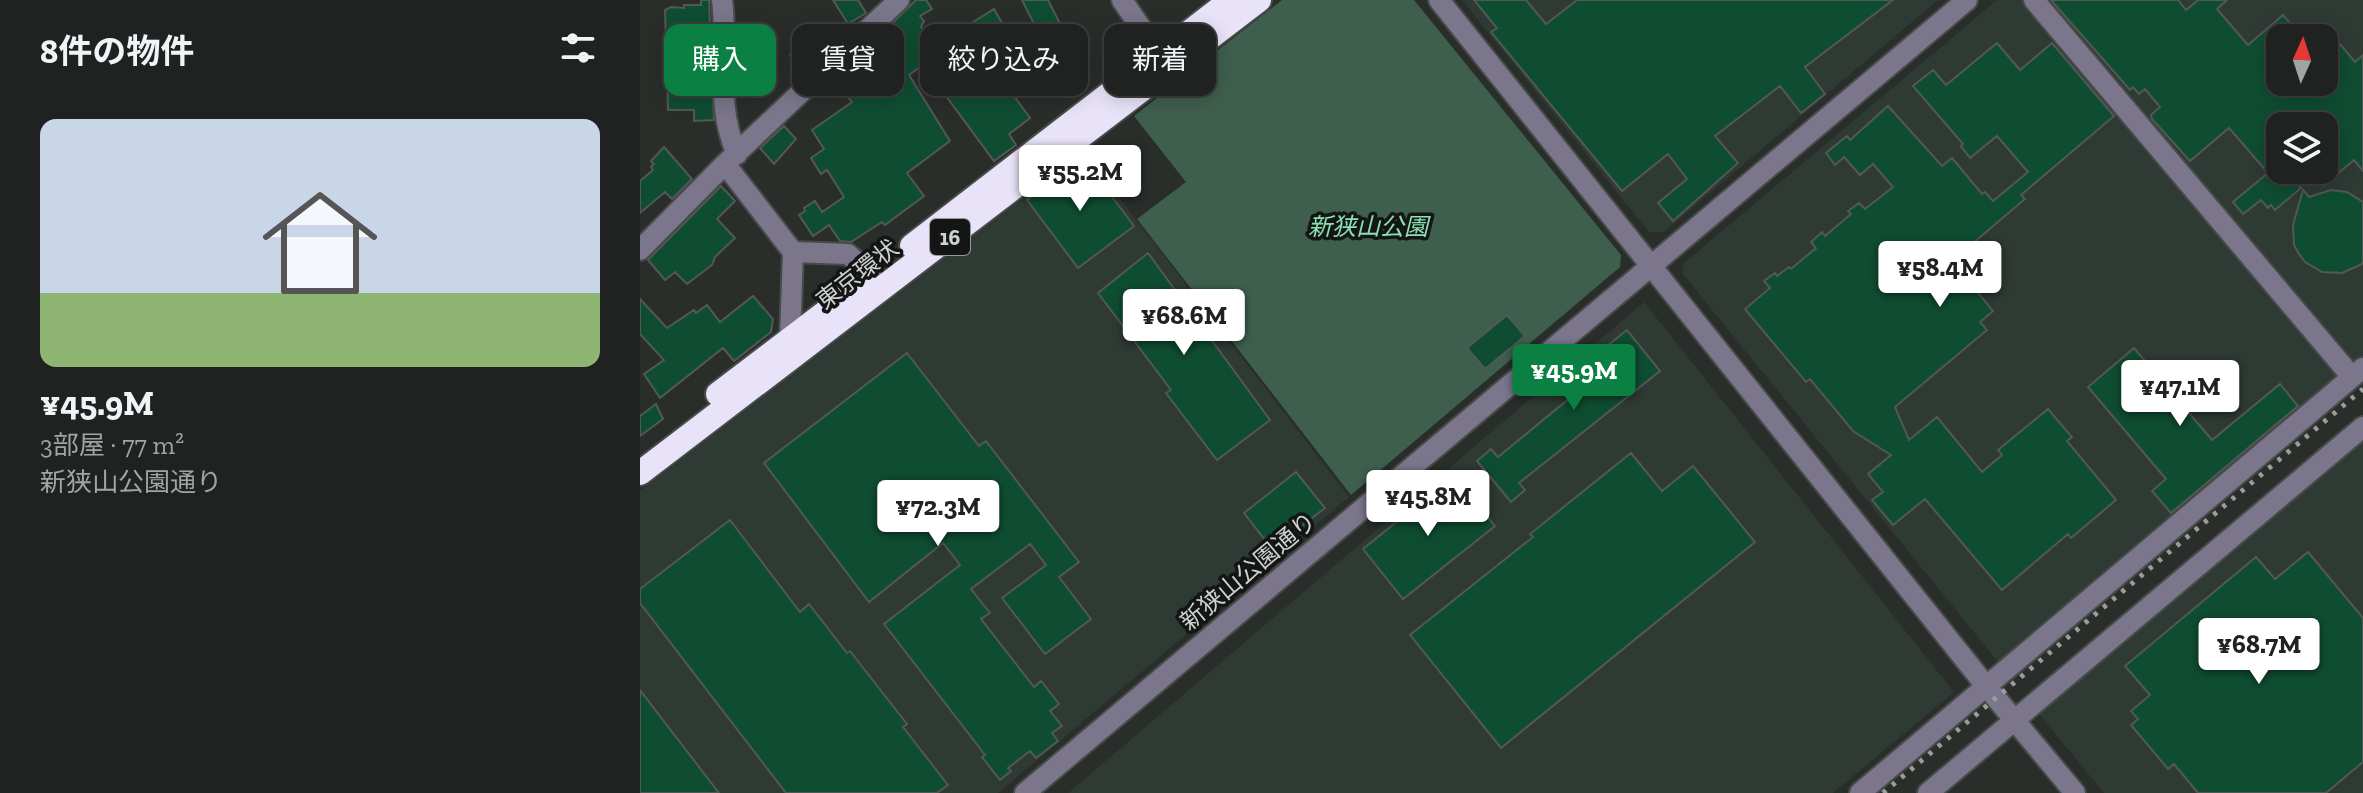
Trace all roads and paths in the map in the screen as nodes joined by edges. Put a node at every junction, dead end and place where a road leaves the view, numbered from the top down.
1 (722, 0) edge
2 (899, 0) edge
3 (1122, 0) edge
4 (1231, 0) edge
5 (1259, 0) edge
6 (1439, 0) edge
7 (1967, 0) edge
8 (2034, 0) edge
9 (1138, 24) edge
10 (1199, 24) edge
11 (1105, 96) edge
12 (731, 159) junction
13 (640, 250) edge
14 (793, 252) junction
15 (1653, 266) junction
16 (872, 276) junction
17 (790, 339) junction
18 (2357, 372) edge
19 (2363, 427) edge
20 (640, 454) edge
21 (640, 473) edge
22 (1986, 686) junction
23 (2015, 720) junction
24 (1025, 793) edge
25 (1860, 793) edge
26 (1928, 793) edge
27 (2075, 793) edge

1 - 12 street
2 - 12 street
3 - 9 street
4 - 10 highway, 東京環状 / 16
5 - 21 highway, 東京環状 / 16
6 - 15 street
7 - 15 street, 新狭山公園通り
8 - 18 street
11 - 16 highway, 東京環状 / 16
12 - 13 street
12 - 14 street
14 - 16 street
14 - 17 street
15 - 22 street
15 - 24 street, 新狭山公園通り
16 - 17 highway, 東京環状 / 16
17 - 20 highway, 東京環状 / 16
18 - 22 street
19 - 23 street
22 - 23 street
22 - 25 street
23 - 26 street
23 - 27 street

